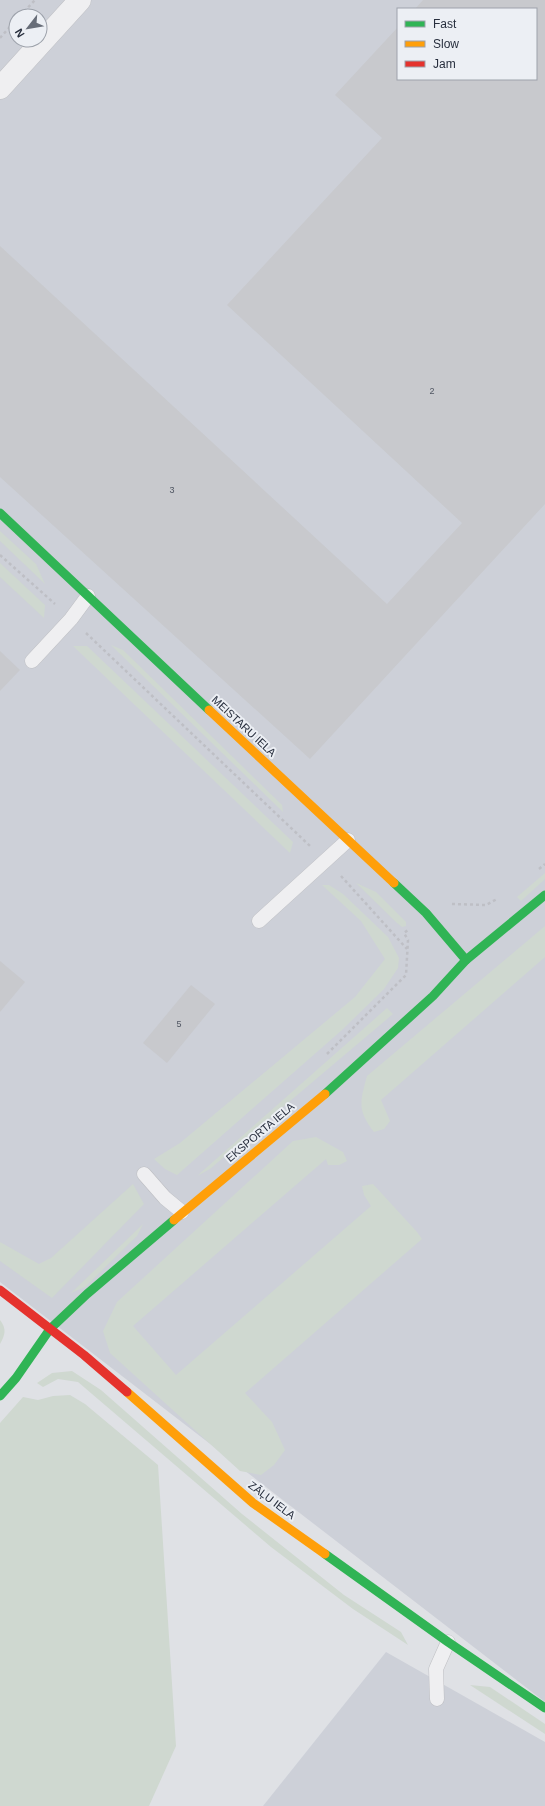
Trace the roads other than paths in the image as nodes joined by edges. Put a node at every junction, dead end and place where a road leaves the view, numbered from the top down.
1 (80, 0) edge
2 (0, 88) edge
3 (0, 513) edge
4 (88, 596) junction
5 (32, 662) dead end
6 (348, 840) junction
7 (545, 895) edge
8 (259, 921) dead end
9 (466, 960) junction
10 (144, 1174) dead end
11 (182, 1212) junction
12 (0, 1290) edge
13 (50, 1329) junction
14 (0, 1396) edge
15 (448, 1642) junction
16 (438, 1699) dead end
17 (545, 1708) edge

1 - 2 street
3 - 4 street, MEISTARU IELA
4 - 5 lane
4 - 6 street, MEISTARU IELA
6 - 8 lane
6 - 9 street, MEISTARU IELA
7 - 9 street, EKSPORTA IELA
9 - 11 street, EKSPORTA IELA
10 - 11 lane
11 - 13 street, EKSPORTA IELA
12 - 13 street, ZĀĻU IELA
13 - 14 street, EKSPORTA IELA
13 - 15 street, ZĀĻU IELA
15 - 16 lane
15 - 17 street, ZĀĻU IELA

